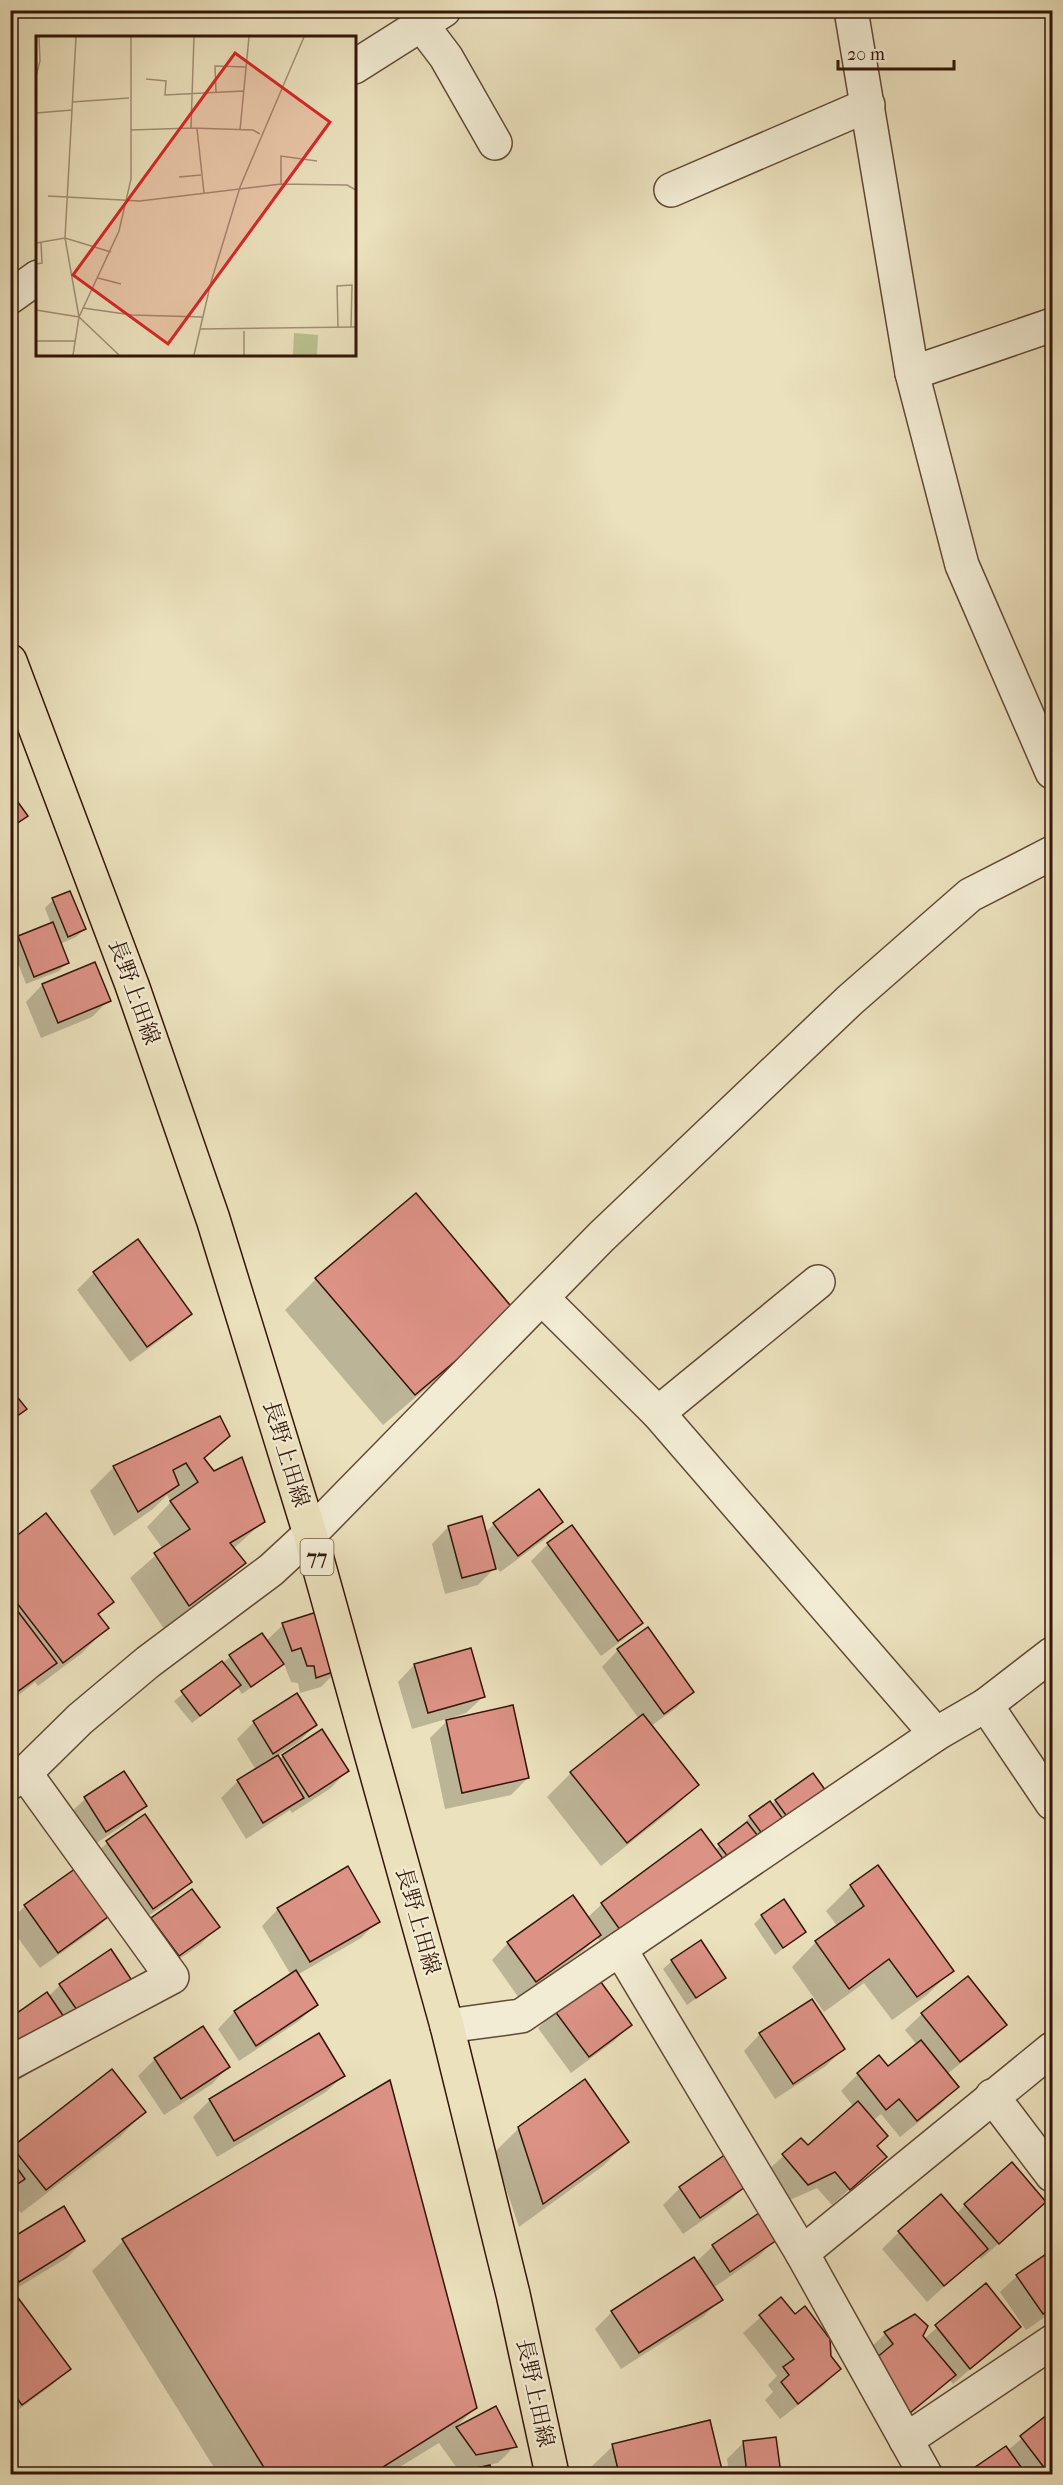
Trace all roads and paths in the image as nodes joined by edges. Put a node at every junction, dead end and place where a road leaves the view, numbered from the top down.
1 (851, 10) edge
2 (432, 17) edge
3 (356, 66) edge
4 (868, 105) junction
5 (495, 143) dead end
6 (671, 190) dead end
7 (36, 279) edge
8 (10, 297) edge
9 (1053, 325) edge
10 (912, 373) junction
11 (10, 661) edge
12 (1053, 772) edge
13 (1053, 854) edge
14 (818, 1282) dead end
15 (542, 1298) junction
16 (658, 1413) junction
17 (310, 1534) junction
18 (1053, 1654) edge
19 (986, 1705) junction
20 (936, 1734) junction
21 (18, 1778) edge
22 (1053, 1803) edge
23 (620, 1949) junction
24 (447, 2026) junction
25 (1053, 2049) edge
26 (10, 2063) edge
27 (992, 2096) junction
28 (1053, 2175) edge
29 (802, 2253) junction
30 (1053, 2342) edge
31 (906, 2440) junction
32 (552, 2475) edge
33 (925, 2475) edge

1 - 4 street
2 - 3 street
2 - 5 street
4 - 6 street
4 - 10 street
7 - 8 street
9 - 10 street
10 - 12 street
11 - 17 main road, 長野上田線 / 77
13 - 15 street
14 - 16 street
15 - 16 street
15 - 17 street
16 - 20 street
17 - 21 street
17 - 24 main road, 長野上田線 / 77
18 - 19 street
19 - 20 street
19 - 22 street
20 - 23 street
21 - 26 street
23 - 24 street
23 - 29 street
24 - 32 main road, 長野上田線 / 77
25 - 27 street
27 - 28 street
27 - 29 street
29 - 31 street
30 - 31 street
31 - 33 street

